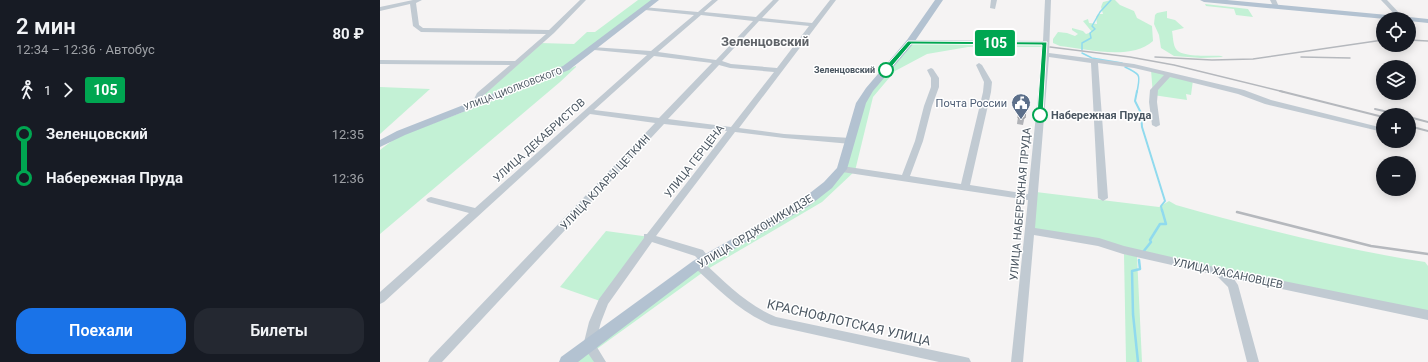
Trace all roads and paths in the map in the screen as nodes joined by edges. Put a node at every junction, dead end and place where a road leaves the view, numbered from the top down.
1 (424, 0) edge
2 (583, 0) edge
3 (654, 0) edge
4 (715, 0) edge
5 (776, 0) edge
6 (833, 0) edge
7 (939, 0) edge
8 (994, 0) edge
9 (1048, 0) edge
10 (1204, 0) edge
11 (1384, 0) edge
12 (416, 1) edge
13 (1275, 3) edge
14 (645, 8) junction
15 (993, 8) dead end
16 (380, 9) edge
17 (1395, 12) edge
18 (701, 14) junction
19 (1376, 15) edge
20 (758, 19) junction
21 (1416, 20) edge
22 (1428, 21) edge
23 (814, 25) junction
24 (552, 32) junction
25 (910, 42) junction
26 (1045, 44) junction
27 (594, 48) junction
28 (652, 54) junction
29 (1046, 54) junction
30 (380, 62) edge
31 (718, 62) junction
32 (1094, 62) junction
33 (517, 63) junction
34 (979, 65) dead end
35 (779, 70) junction
36 (931, 70) dead end
37 (1169, 74) junction
38 (481, 102) junction
39 (589, 112) junction
40 (663, 121) junction
41 (1156, 125) dead end
42 (1376, 128) edge
43 (734, 130) junction
44 (851, 141) junction
45 (380, 144) edge
46 (842, 168) junction
47 (905, 178) junction
48 (964, 187) junction
49 (1032, 198) junction
50 (1103, 198) dead end
51 (431, 200) dead end
52 (477, 212) junction
53 (1029, 231) junction
54 (649, 237) junction
55 (702, 261) junction
56 (1219, 272) junction
57 (380, 298) edge
58 (1428, 315) edge
59 (589, 346) junction
60 (434, 362) edge
61 (566, 362) edge
62 (600, 362) edge
63 (965, 362) edge
64 (1017, 362) edge
65 (1253, 362) edge

1 - 12 street
2 - 24 street
3 - 14 main road, УЛИЦА ЦИОЛКОВСКОГО
4 - 18 street, УЛИЦА ДЕКАБРИСТОВ
5 - 20 street, УЛИЦА КЛАРЫ ЦЕТКИН
6 - 23 street, УЛИЦА ГЕРЦЕНА
7 - 25 main road, УЛИЦА ОРДЖОНИКИДЗЕ
8 - 15 street
9 - 26 street, УЛИЦА НАБЕРЕЖНАЯ ПРУДА
10 - 13 main road
11 - 17 street
12 - 16 street
12 - 24 street
13 - 19 main road
14 - 18 street
14 - 27 main road, УЛИЦА ЦИОЛКОВСКОГО
18 - 20 street
18 - 28 street, УЛИЦА ДЕКАБРИСТОВ
20 - 23 street
20 - 31 street, УЛИЦА КЛАРЫ ЦЕТКИН
21 - 22 main road
23 - 35 street, УЛИЦА ГЕРЦЕНА
24 - 33 street
25 - 26 street
25 - 44 main road, УЛИЦА ОРДЖОНИКИДЗЕ
26 - 29 street, УЛИЦА НАБЕРЕЖНАЯ ПРУДА
27 - 28 street
27 - 38 main road, УЛИЦА ЦИОЛКОВСКОГО
28 - 31 street
28 - 39 street, УЛИЦА ДЕКАБРИСТОВ
29 - 32 street
29 - 49 street, УЛИЦА НАБЕРЕЖНАЯ ПРУДА
30 - 33 street
31 - 35 street
31 - 40 street, УЛИЦА КЛАРЫ ЦЕТКИН
32 - 37 street
32 - 50 street
33 - 38 street
34 - 48 street
35 - 43 street, УЛИЦА ГЕРЦЕНА
36 - 47 street
37 - 41 street
37 - 42 street
38 - 45 main road, УЛИЦА ЦИОЛКОВСКОГО
39 - 40 street
39 - 52 street, УЛИЦА ДЕКАБРИСТОВ
40 - 43 street
40 - 60 street, УЛИЦА КЛАРЫ ЦЕТКИН
43 - 44 street
43 - 54 street, УЛИЦА ГЕРЦЕНА
44 - 46 main road, УЛИЦА ОРДЖОНИКИДЗЕ
46 - 47 street
46 - 55 main road, УЛИЦА ОРДЖОНИКИДЗЕ
47 - 48 street
48 - 49 street
49 - 53 street, УЛИЦА НАБЕРЕЖНАЯ ПРУДА
51 - 52 street
52 - 57 street, УЛИЦА ДЕКАБРИСТОВ
53 - 56 street, УЛИЦА ХАСАНОВЦЕВ
53 - 64 street, УЛИЦА НАБЕРЕЖНАЯ ПРУДА
54 - 55 street, КРАСНОФЛОТСКАЯ УЛИЦА
54 - 59 street, УЛИЦА ГЕРЦЕНА
55 - 59 main road, УЛИЦА ОРДЖОНИКИДЗЕ
55 - 63 street, КРАСНОФЛОТСКАЯ УЛИЦА
56 - 58 street, УЛИЦА ХАСАНОВЦЕВ
56 - 65 street
59 - 61 main road, УЛИЦА ОРДЖОНИКИДЗЕ
59 - 62 street

